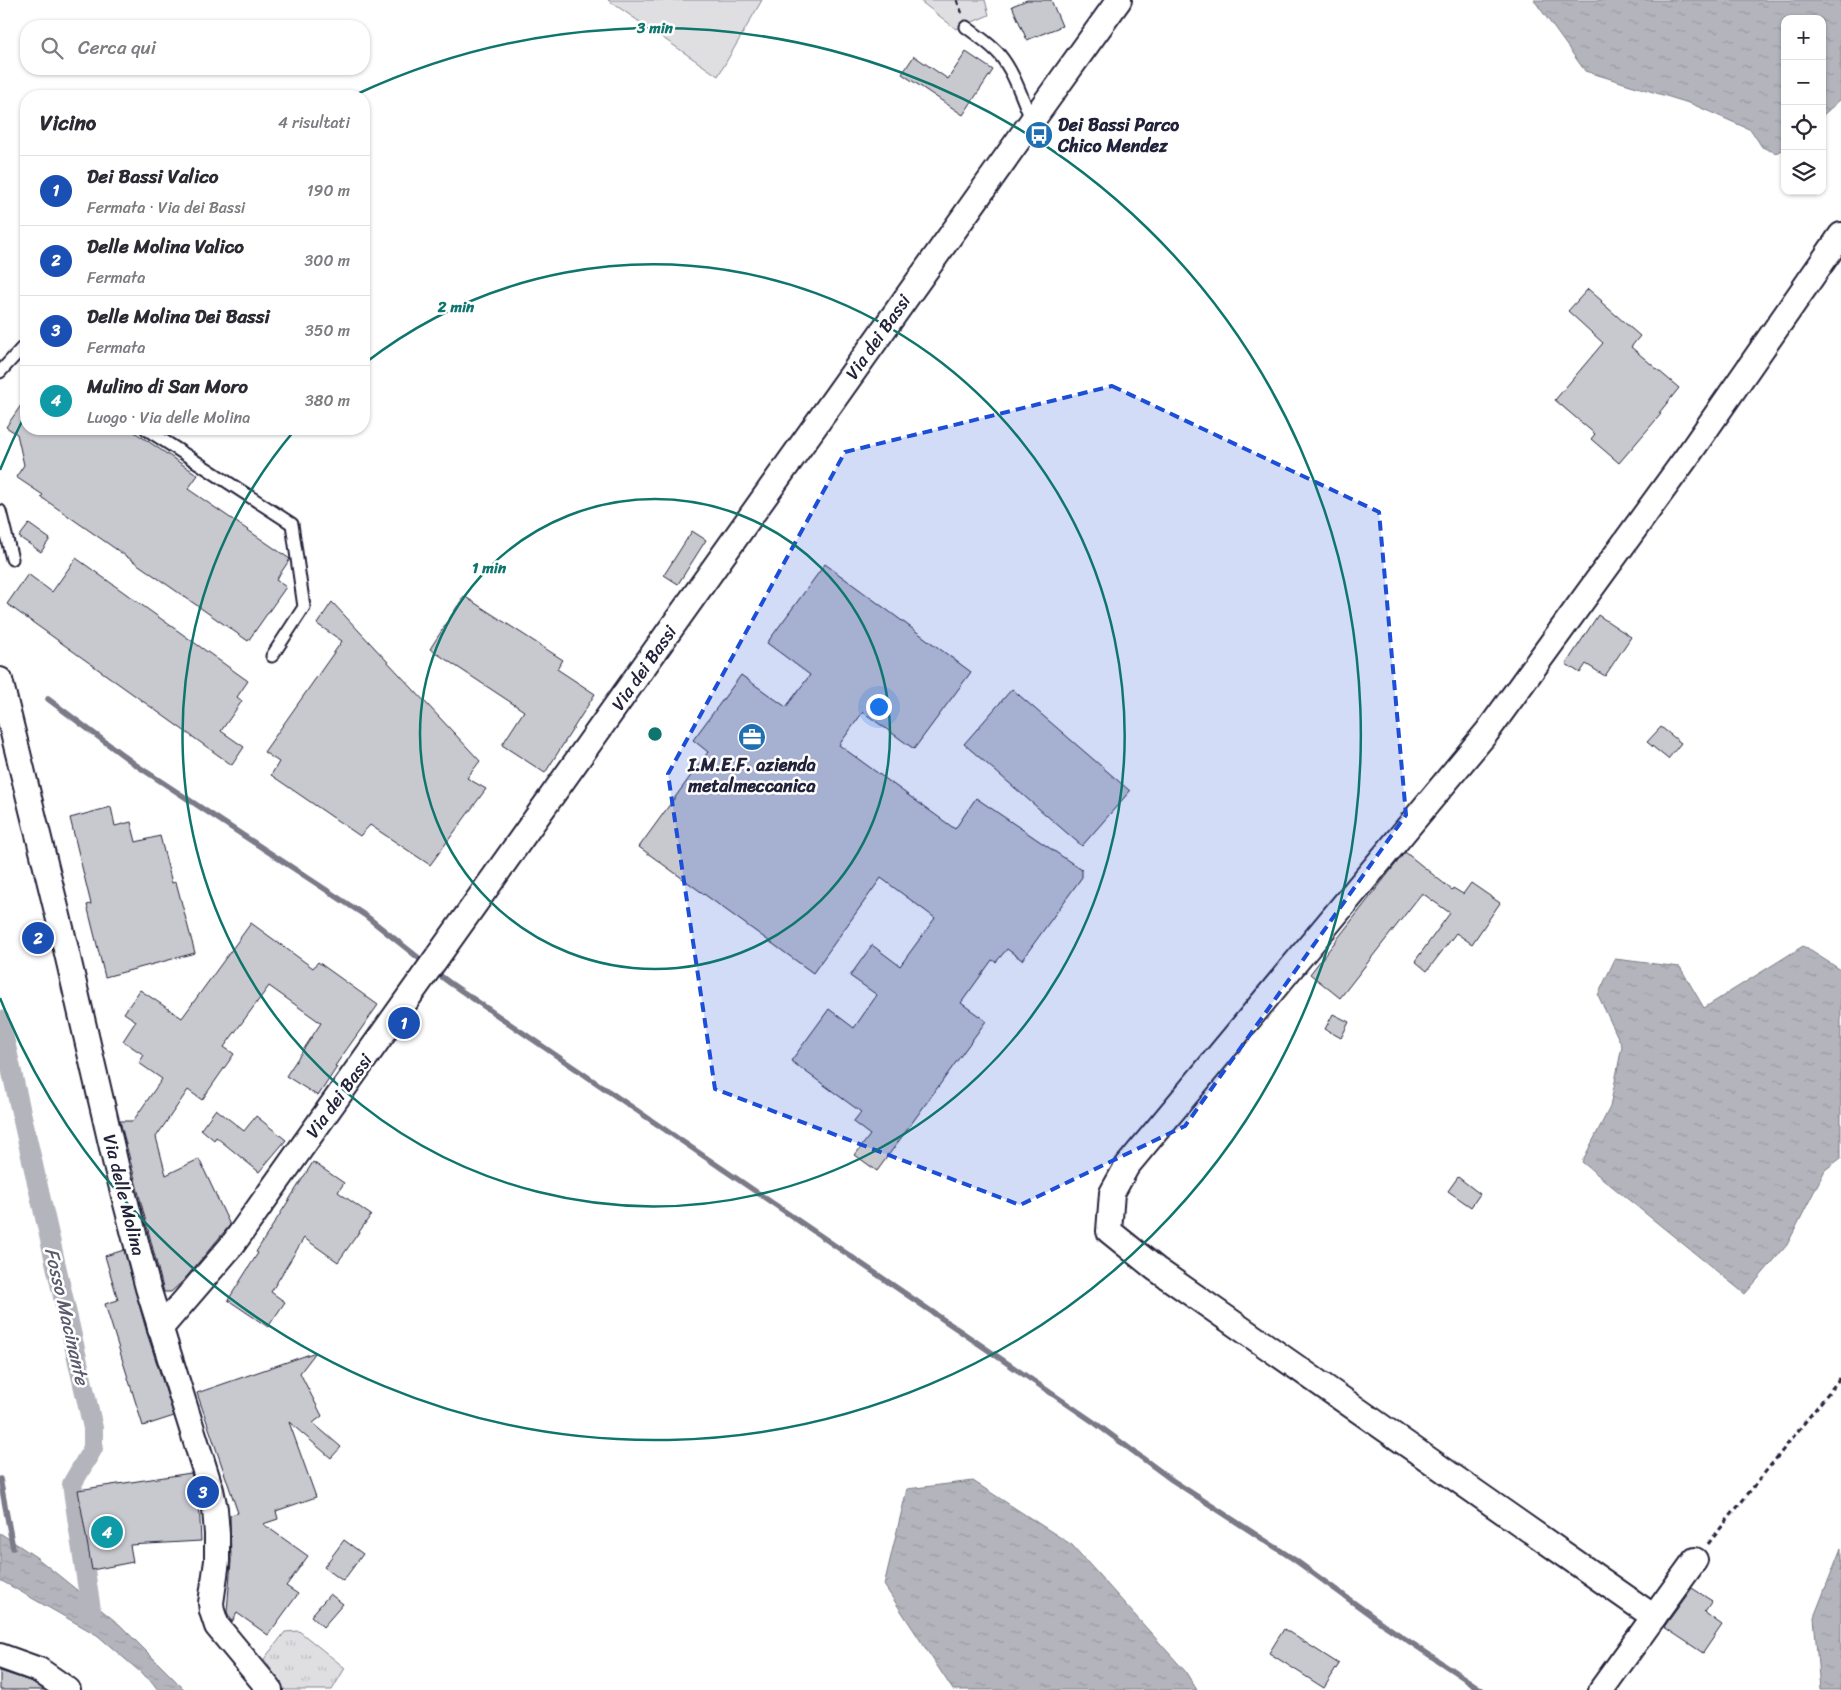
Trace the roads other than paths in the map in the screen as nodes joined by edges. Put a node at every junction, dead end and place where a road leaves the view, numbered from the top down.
1 (1120, 0) edge
2 (966, 27) dead end
3 (1032, 121) junction
4 (1841, 235) edge
5 (20, 350) edge
6 (0, 372) edge
7 (155, 435) edge
8 (0, 511) edge
9 (12, 559) dead end
10 (272, 656) dead end
11 (0, 680) edge
12 (160, 1329) junction
13 (1696, 1560) road end
14 (1654, 1617) junction
15 (0, 1656) edge
16 (68, 1690) edge
17 (270, 1690) edge
18 (1602, 1690) edge

1 - 3 street, Via dei Bassi
2 - 3 lane
3 - 12 street, Via dei Bassi
4 - 14 street
5 - 6 lane
7 - 10 lane
8 - 9 lane
11 - 12 street, Via delle Molina
12 - 17 street, Via delle Molina
13 - 14 street
14 - 18 street
15 - 16 street

